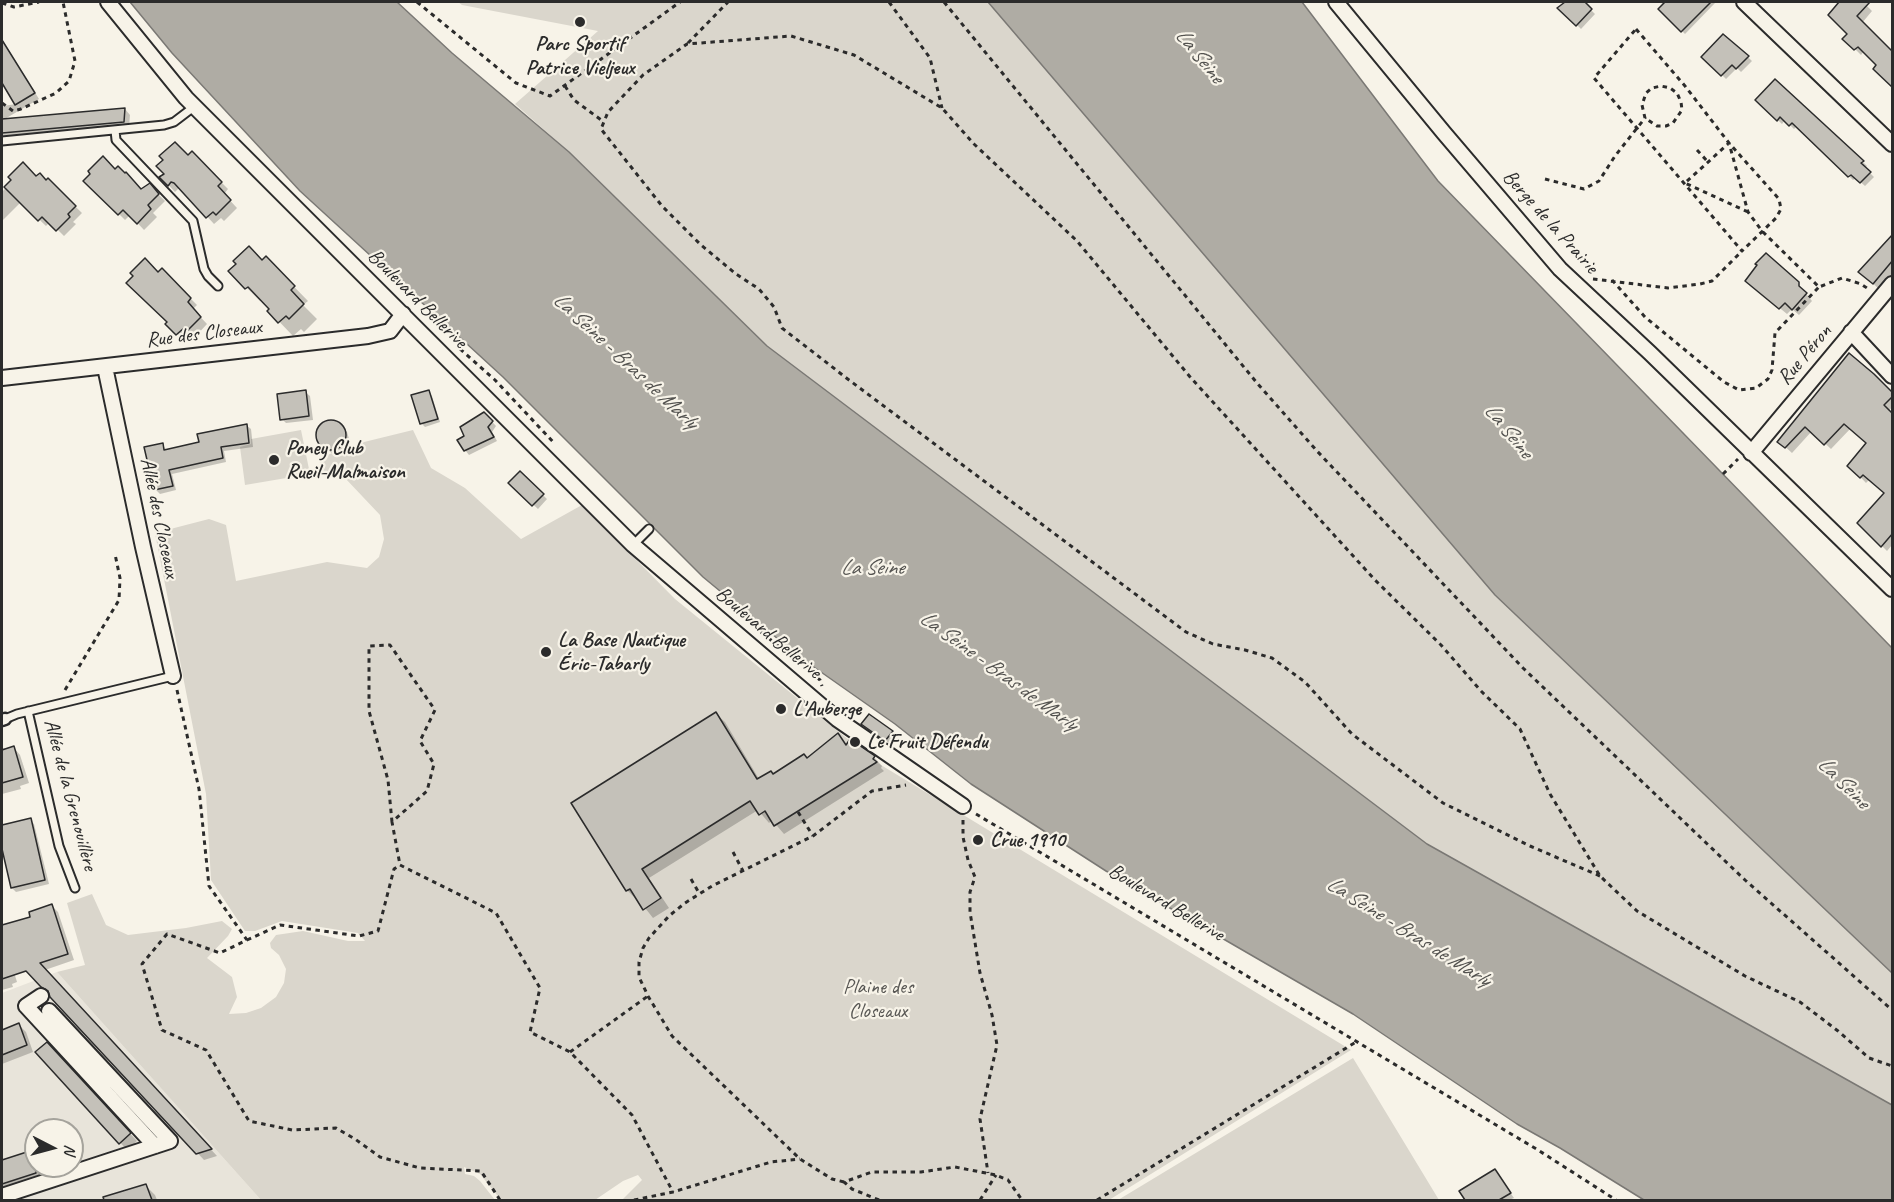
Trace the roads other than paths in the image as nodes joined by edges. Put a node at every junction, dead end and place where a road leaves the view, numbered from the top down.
1 (108, 2) edge
2 (1336, 2) edge
3 (1744, 2) edge
4 (195, 106) junction
5 (115, 130) junction
6 (2, 141) edge
7 (1893, 144) edge
8 (1893, 284) edge
9 (218, 286) dead end
10 (403, 314) junction
11 (1851, 332) junction
12 (105, 367) junction
13 (1893, 376) edge
14 (2, 378) edge
15 (1749, 451) junction
16 (649, 529) dead end
17 (633, 545) junction
18 (1893, 589) edge
19 (173, 676) joint
20 (28, 711) junction
21 (3, 720) edge
22 (963, 806) road end
23 (75, 888) dead end
24 (40, 996) dead end
25 (49, 1011) dead end
26 (155, 1146) junction
27 (2, 1196) edge

1 - 4 street, Boulevard Bellerive
2 - 15 street, Berge de la Prairie
3 - 7 street
4 - 5 lane
4 - 10 street, Boulevard Bellerive
5 - 6 lane
5 - 9 lane
8 - 11 street, Rue Péron
10 - 12 street, Rue des Closeaux
10 - 17 street, Boulevard Bellerive
11 - 13 street
11 - 15 street, Rue Péron
12 - 14 street, Rue des Closeaux
12 - 19 street, Allée des Closeaux
15 - 18 street, Berge de la Prairie
16 - 17 lane
17 - 22 street, Boulevard Bellerive
19 - 20 lane, Allée de la Grenouillère
20 - 21 lane, Allée de la Grenouillère
20 - 23 lane, Allée de la Grenouillère
24 - 26 street
25 - 26 street
26 - 27 street

